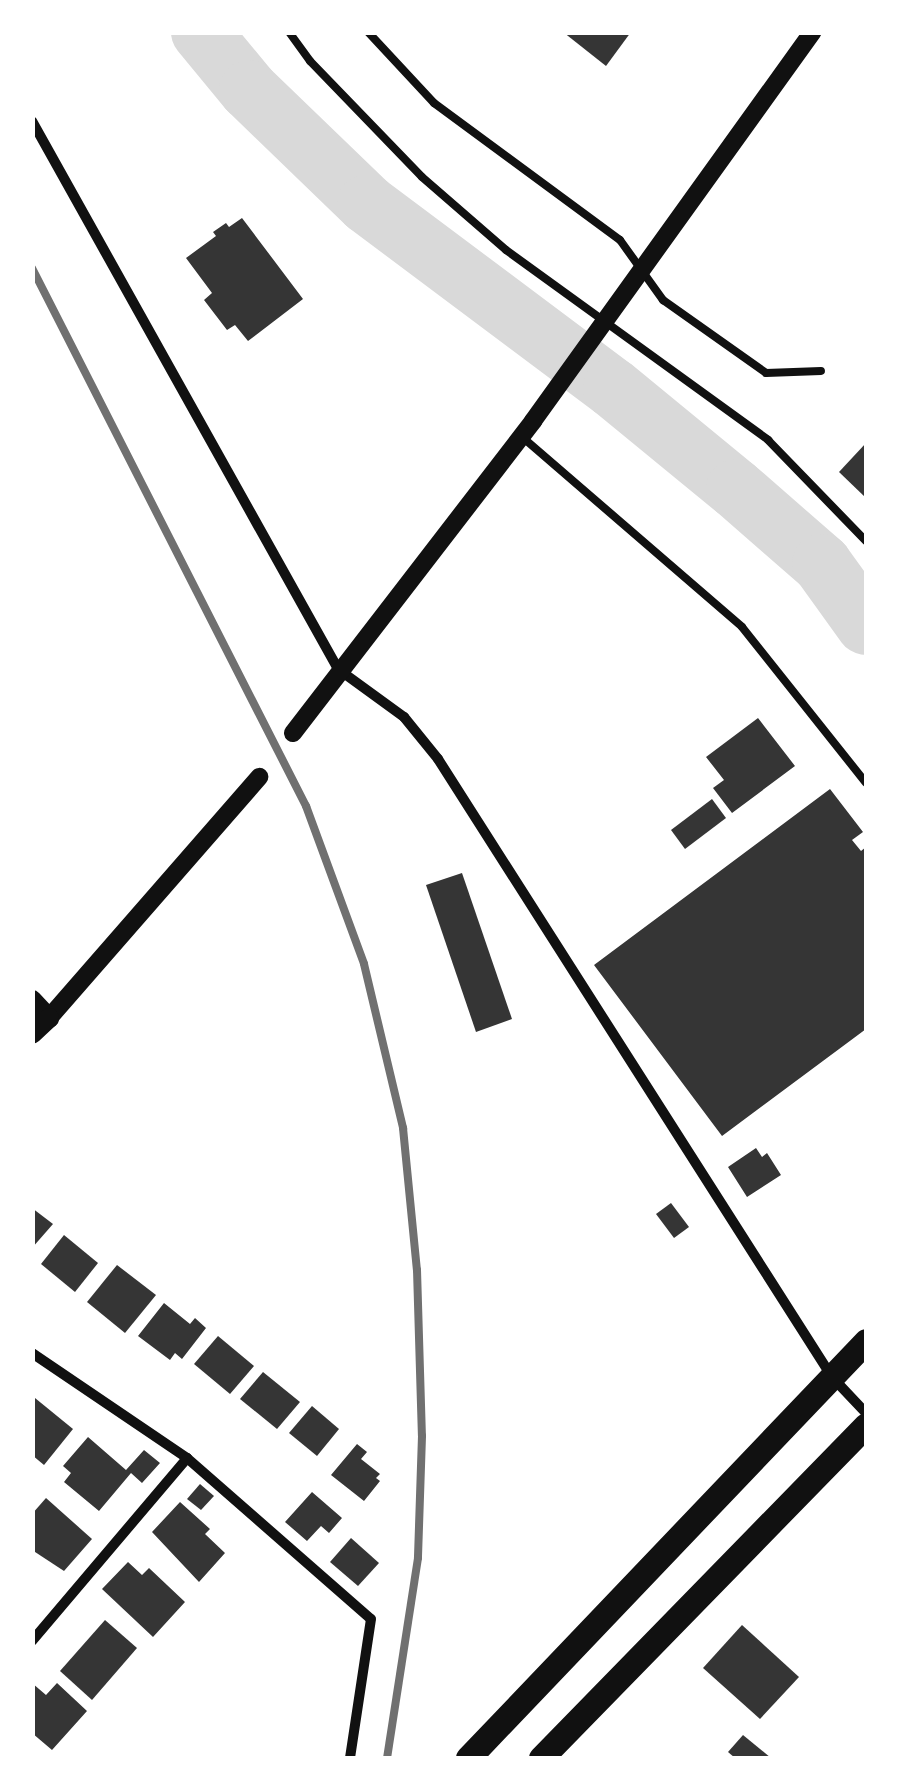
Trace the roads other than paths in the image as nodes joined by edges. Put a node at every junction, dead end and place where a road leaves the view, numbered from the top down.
1 (289, 32) edge
2 (368, 32) edge
3 (814, 32) edge
4 (32, 120) edge
5 (642, 270) junction
6 (603, 324) junction
7 (822, 371) dead end
8 (527, 428) junction
9 (866, 541) edge
10 (338, 669) junction
11 (293, 733) dead end
12 (259, 777) dead end
13 (866, 784) edge
14 (32, 1000) edge
15 (49, 1018) junction
16 (32, 1034) edge
17 (866, 1341) edge
18 (32, 1352) edge
19 (832, 1377) junction
20 (866, 1413) edge
21 (866, 1425) edge
22 (187, 1458) junction
23 (32, 1642) edge
24 (350, 1758) edge
25 (468, 1758) edge
26 (541, 1758) edge

1 - 6 lane
2 - 5 lane
3 - 5 street
4 - 10 street
5 - 6 street
5 - 7 lane
6 - 8 street
6 - 9 lane
8 - 10 street
8 - 13 lane
10 - 11 street
10 - 19 street
12 - 15 street
14 - 15 main road
15 - 16 main road
17 - 19 highway
18 - 22 street
19 - 20 street
19 - 25 highway
21 - 26 highway
22 - 23 street
22 - 24 street

